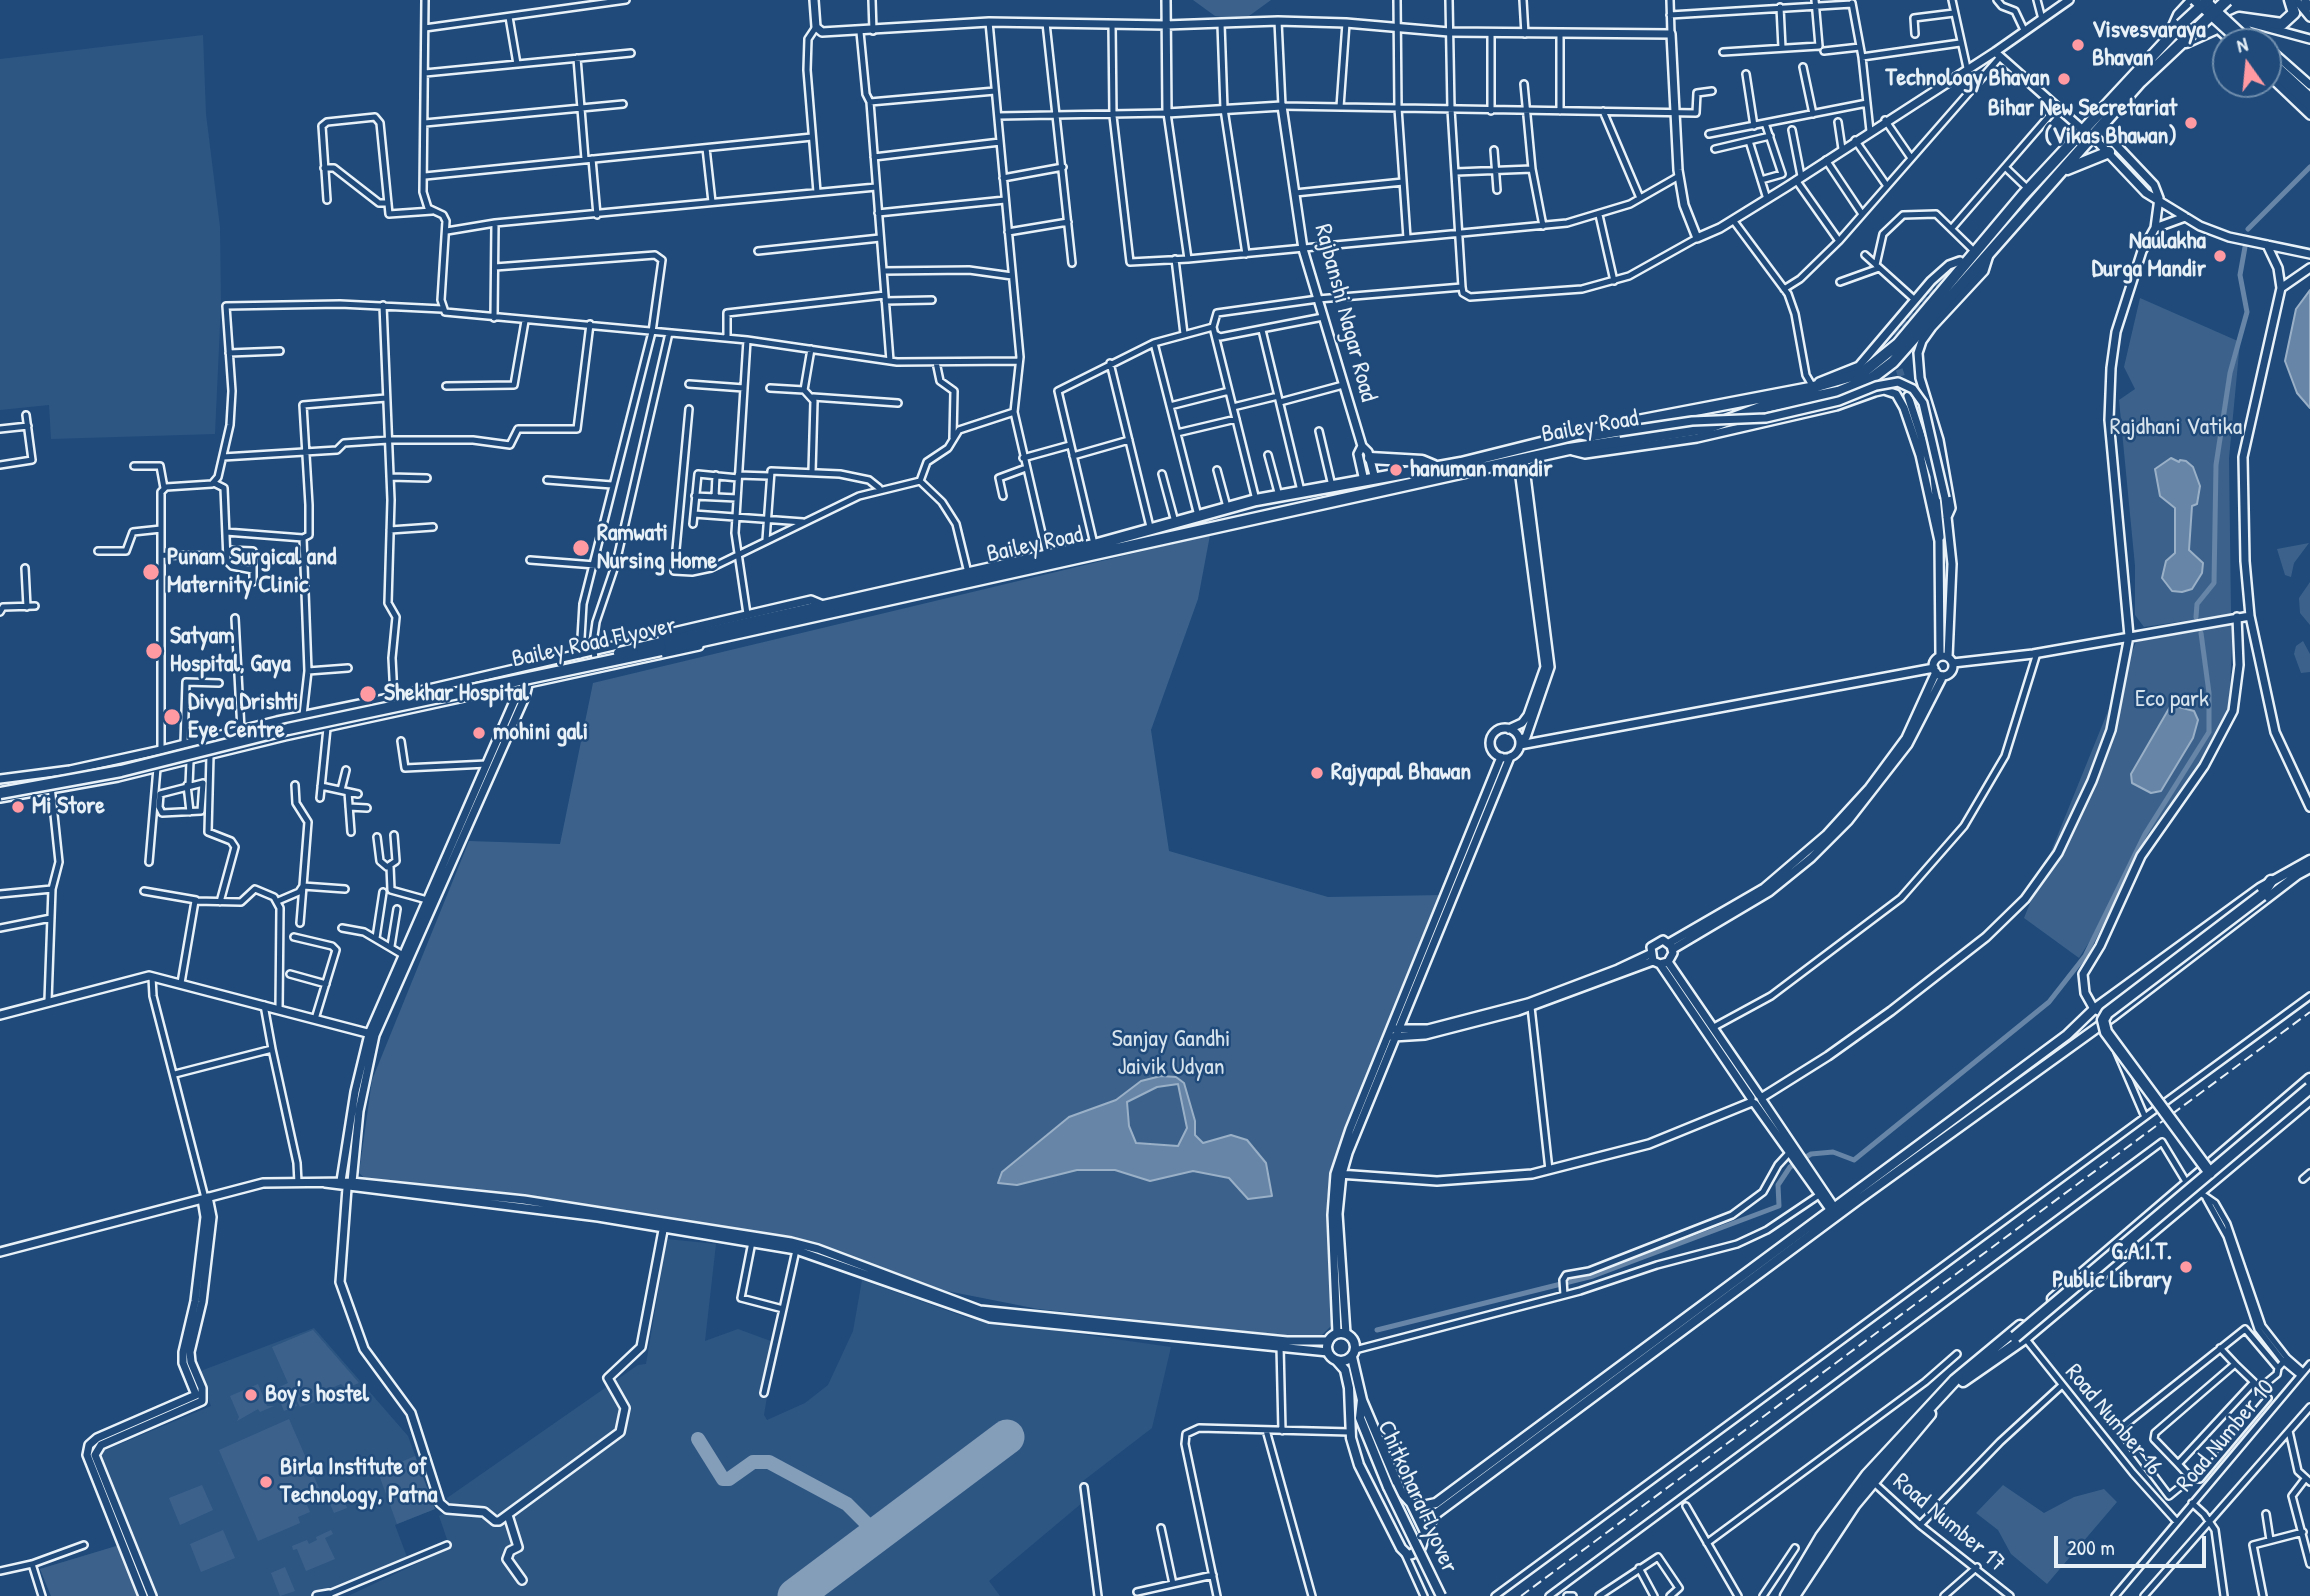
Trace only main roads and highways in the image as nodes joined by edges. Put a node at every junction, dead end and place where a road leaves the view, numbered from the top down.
1 (2207, 0) edge
2 (2227, 0) edge
3 (2290, 0) edge
4 (2192, 1) edge
5 (2224, 28) edge
6 (2236, 28) edge
7 (2175, 32) junction
8 (2181, 43) junction
9 (2282, 74) edge
10 (2282, 78) edge
11 (2294, 87) junction
12 (2310, 97) edge
13 (2310, 106) edge
14 (2109, 152) road end
15 (2063, 171) junction
16 (2026, 192) junction
17 (2043, 193) junction
18 (1370, 458) road end
19 (1436, 467) junction
20 (1330, 488) junction
21 (1322, 503) junction
22 (1214, 527) junction
23 (1155, 529) junction
24 (825, 609) junction
25 (661, 647) junction
26 (0, 788) edge
27 (0, 796) edge
28 (2310, 860) edge
29 (2310, 868) edge
30 (2271, 881) junction
31 (2278, 890) junction
32 (2264, 893) junction
33 (2310, 1079) edge
34 (2310, 1088) edge
35 (2310, 1099) edge
36 (2222, 1153) junction
37 (2232, 1164) junction
38 (2210, 1173) junction
39 (1835, 1212) junction
40 (2013, 1341) junction
41 (1354, 1353) junction
42 (1337, 1361) junction
43 (1362, 1400) junction
44 (1351, 1407) junction
45 (1359, 1416) junction
46 (1869, 1478) junction
47 (1411, 1503) junction
48 (1425, 1532) junction
49 (1441, 1596) edge
50 (1786, 1596) edge
51 (1794, 1596) edge

1 - 6 main road, bridge
1 - 7 highway, bridge
2 - 8 highway, bridge
3 - 8 highway
4 - 5 main road, bridge
4 - 7 highway
7 - 16 highway, Bailey Road
8 - 15 highway, Bailey Road
9 - 11 main road
10 - 11 main road
11 - 12 main road
11 - 13 main road
14 - 15 highway
15 - 17 highway, Bailey Road
16 - 17 highway
16 - 19 highway, Bailey Road
17 - 21 highway, Bailey Road
18 - 19 highway
19 - 20 highway, Bailey Road
20 - 21 highway
20 - 23 highway, Bailey Road
21 - 22 highway, Bailey Road
22 - 23 highway
22 - 24 highway, Bailey Road
23 - 24 highway, Bailey Road
24 - 25 highway, Bailey Road Flyover
25 - 26 highway, Bailey Road Flyover, bridge
25 - 27 highway, Bailey Road Flyover, bridge
28 - 30 main road
29 - 31 main road
30 - 32 highway
30 - 39 main road
31 - 32 highway
31 - 39 main road
32 - 38 highway, bridge
33 - 36 highway
34 - 38 highway, bridge
35 - 37 highway
36 - 37 highway
36 - 40 highway
37 - 40 highway
38 - 40 highway, bridge
39 - 47 main road
39 - 48 main road
40 - 46 highway
41 - 42 main road
41 - 42 main road
41 - 43 main road
42 - 44 main road
43 - 45 main road, Chitkohara Flyover
43 - 47 main road
44 - 45 main road, Chitkohara Flyover
44 - 48 main road
45 - 49 main road, Chitkohara Flyover, bridge
46 - 50 highway
46 - 51 highway
47 - 48 main road

